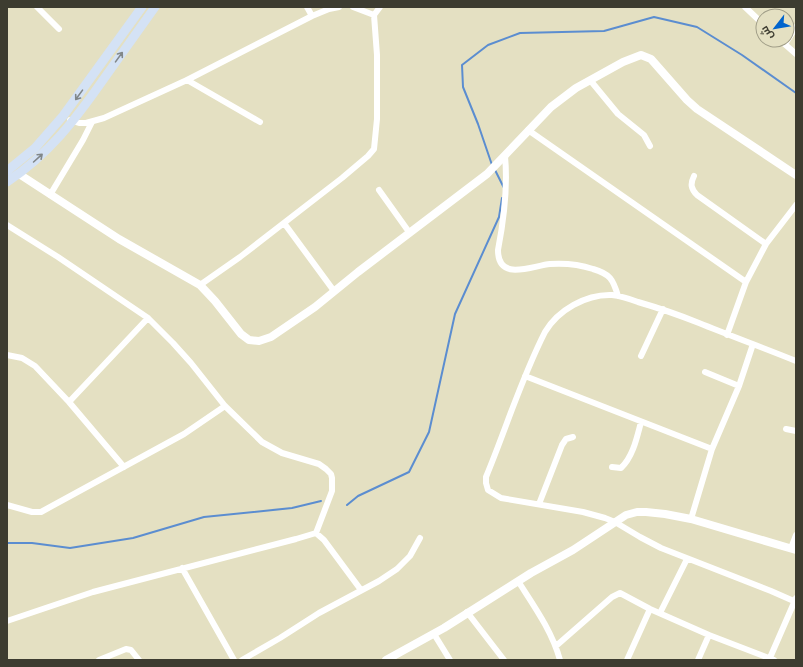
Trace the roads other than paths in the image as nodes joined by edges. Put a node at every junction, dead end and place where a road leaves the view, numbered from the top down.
1 (36, 7) edge
2 (142, 7) edge
3 (155, 7) edge
4 (307, 7) edge
5 (339, 7) edge
6 (353, 7) edge
7 (380, 7) edge
8 (744, 7) edge
9 (374, 15) junction
10 (312, 16) junction
11 (755, 17) edge
12 (59, 29) dead end
13 (187, 80) junction
14 (590, 80) junction
15 (63, 116) junction
16 (73, 122) junction
17 (92, 122) junction
18 (260, 122) dead end
19 (528, 130) junction
20 (650, 146) dead end
21 (505, 156) junction
22 (7, 171) edge
23 (19, 174) junction
24 (796, 175) edge
25 (694, 176) dead end
26 (7, 182) edge
27 (379, 190) dead end
28 (50, 195) junction
29 (796, 205) edge
30 (284, 223) junction
31 (7, 225) edge
32 (409, 232) junction
33 (766, 244) junction
34 (746, 282) junction
35 (200, 285) junction
36 (334, 291) junction
37 (618, 296) junction
38 (663, 309) junction
39 (148, 318) junction
40 (727, 335) junction
41 (753, 344) junction
42 (7, 355) edge
43 (641, 356) dead end
44 (796, 361) edge
45 (705, 372) dead end
46 (525, 376) junction
47 (739, 386) junction
48 (69, 402) junction
49 (225, 406) junction
50 (641, 422) junction
51 (786, 429) dead end
52 (796, 430) edge
53 (573, 437) dead end
54 (712, 449) junction
55 (124, 467) junction
56 (612, 468) dead end
57 (538, 504) junction
58 (7, 505) edge
59 (691, 518) junction
60 (615, 522) junction
61 (316, 533) junction
62 (796, 535) edge
63 (420, 538) dead end
64 (794, 549) edge
65 (687, 559) junction
66 (182, 568) junction
67 (518, 581) junction
68 (361, 590) junction
69 (795, 601) edge
70 (650, 609) junction
71 (468, 612) junction
72 (660, 613) junction
73 (7, 621) edge
74 (434, 634) junction
75 (709, 635) junction
76 (556, 646) junction
77 (99, 660) edge
78 (140, 660) edge
79 (234, 660) edge
80 (242, 660) edge
81 (386, 660) edge
82 (450, 660) edge
83 (504, 660) edge
84 (560, 660) edge
85 (627, 660) edge
86 (698, 660) edge
87 (771, 660) edge

1 - 12 street
2 -> 15 main road
16 -> 3 main road
4 - 10 street
5 - 10 street
6 - 9 street
7 - 9 street
8 - 11 street
9 - 30 street
10 - 13 street
13 - 17 street
13 - 18 street
14 - 19 street
14 - 20 street
14 - 24 street
15 - 16 street
15 - 22 main road
16 - 17 street
23 -> 16 main road
17 - 28 street
19 - 21 street
19 - 34 street
21 - 32 street
21 - 37 street
23 - 26 main road
23 - 28 street
25 - 33 street
27 - 32 street
28 - 35 street
29 - 33 street
30 - 35 street
30 - 36 street
31 - 39 street
32 - 36 street
33 - 34 street
34 - 40 street
35 - 36 street
37 - 38 street
37 - 46 street
38 - 40 street
38 - 43 street
39 - 48 street
39 - 49 street
40 - 41 street
41 - 44 street
41 - 47 street
42 - 48 street
45 - 47 street
46 - 50 street
46 - 57 street
47 - 54 street
48 - 55 street
49 - 55 street
49 - 61 street
50 - 54 street
50 - 56 street
51 - 52 street
53 - 57 street
54 - 59 street
55 - 58 street
57 - 60 street
59 - 60 street
59 - 64 street
60 - 65 street
60 - 67 street
61 - 66 street
61 - 68 street
62 - 64 street
63 - 68 street
65 - 69 street
65 - 72 street
66 - 73 street
66 - 79 street
67 - 71 street
67 - 76 street
68 - 80 street
69 - 87 street
70 - 72 street
70 - 76 street
70 - 85 street
71 - 74 street
71 - 83 street
72 - 75 street
74 - 81 street
74 - 82 street
75 - 86 street
75 - 87 street
76 - 84 street
77 - 78 street

